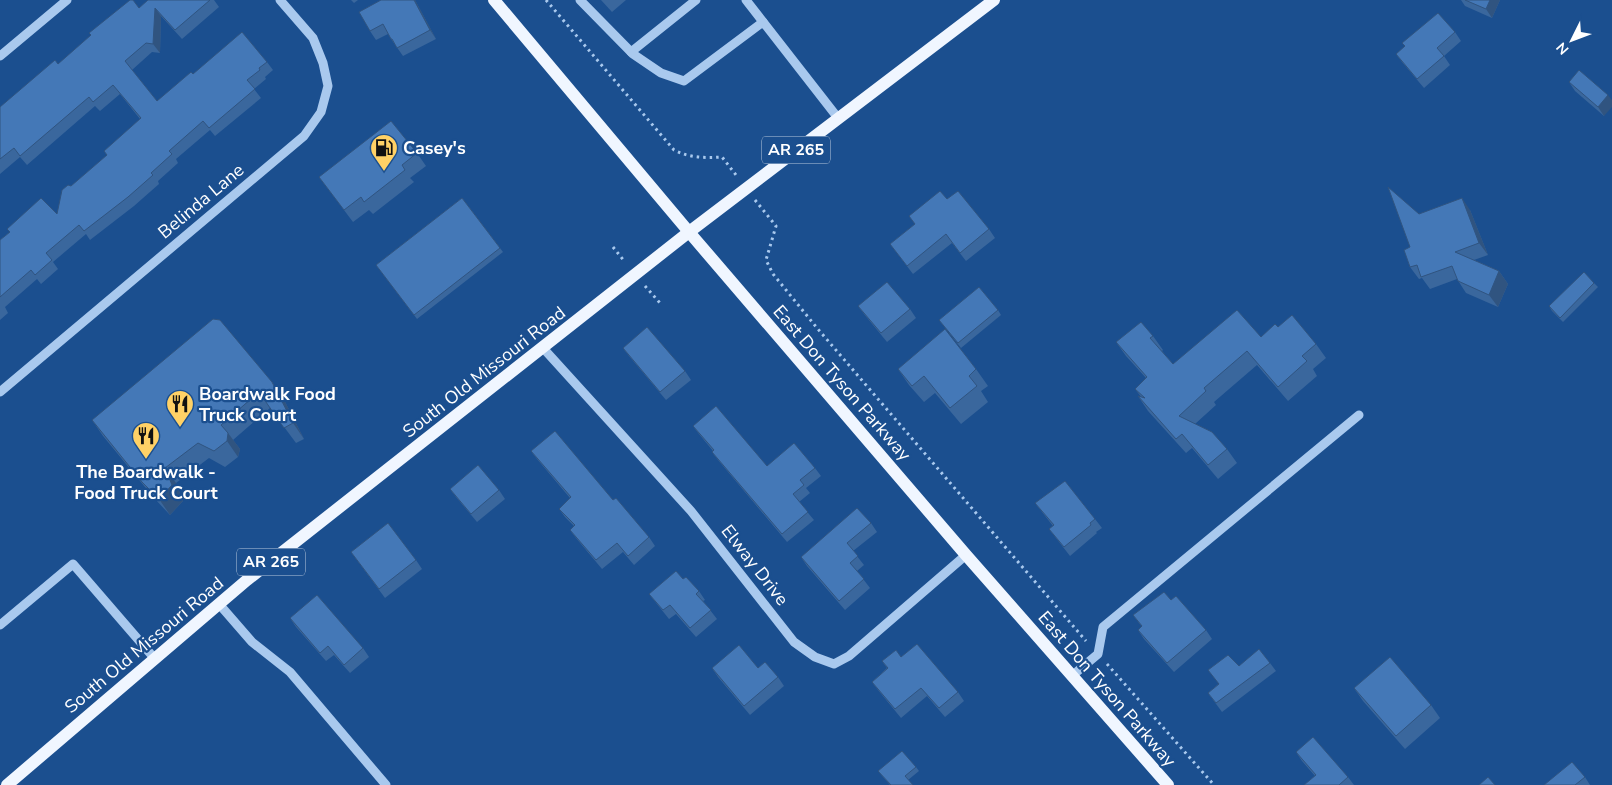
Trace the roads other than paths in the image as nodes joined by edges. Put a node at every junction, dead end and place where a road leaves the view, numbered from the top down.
1 (66, 0) edge
2 (280, 0) edge
3 (494, 0) edge
4 (580, 0) edge
5 (696, 0) edge
6 (746, 0) edge
7 (994, 0) edge
8 (763, 22) junction
9 (631, 52) junction
10 (0, 56) edge
11 (838, 118) junction
12 (689, 232) junction
13 (543, 348) junction
14 (0, 392) edge
15 (1359, 415) dead end
16 (966, 555) junction
17 (219, 604) junction
18 (0, 625) edge
19 (155, 659) junction
20 (1073, 675) junction
21 (7, 785) edge
22 (386, 785) edge
23 (1168, 785) edge

1 - 10 street
2 - 14 street, Belinda Lane
3 - 12 main road, East Don Tyson Parkway
4 - 9 street
5 - 9 street
6 - 8 street
7 - 11 main road, South Old Missouri Road / AR 265
8 - 9 street
8 - 11 street
11 - 12 main road, South Old Missouri Road / AR 265
12 - 13 main road, South Old Missouri Road / AR 265
12 - 16 main road, East Don Tyson Parkway
13 - 16 street, Elway Drive
13 - 17 main road, South Old Missouri Road / AR 265
15 - 20 street
16 - 20 main road, East Don Tyson Parkway
17 - 19 main road, South Old Missouri Road / AR 265
17 - 22 street
18 - 19 street
19 - 21 main road, South Old Missouri Road / AR 265
20 - 23 main road, East Don Tyson Parkway

